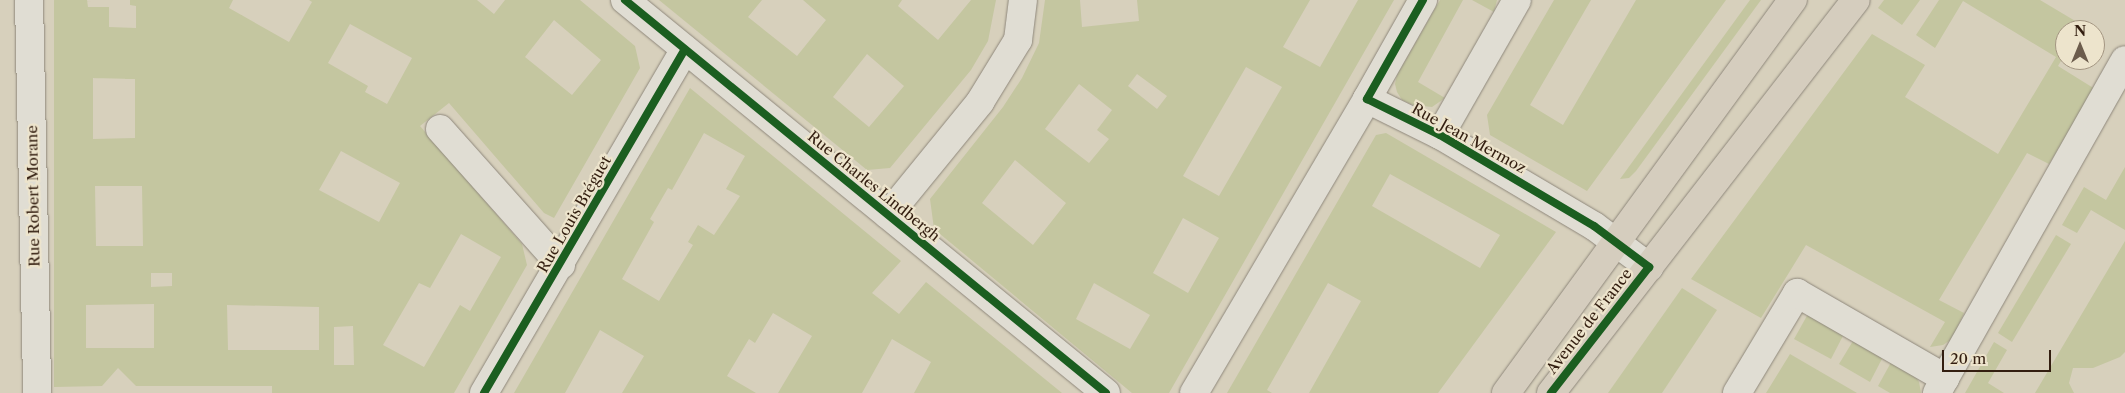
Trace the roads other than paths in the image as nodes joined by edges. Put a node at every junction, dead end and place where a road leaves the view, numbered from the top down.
1 (29, 0) edge
2 (625, 0) edge
3 (1023, 0) edge
4 (1423, 0) edge
5 (1517, 0) edge
6 (1793, 0) edge
7 (1856, 0) edge
8 (685, 49) junction
9 (2125, 60) edge
10 (1367, 99) junction
11 (440, 129) dead end
12 (1440, 135) junction
13 (888, 215) junction
14 (1616, 241) junction
15 (560, 265) junction
16 (1648, 267) junction
17 (1941, 386) edge
18 (37, 393) edge
19 (484, 393) edge
20 (1106, 393) edge
21 (1194, 393) edge
22 (1506, 393) edge
23 (1551, 393) edge
24 (1737, 393) edge

1 - 18 street, Rue Robert Morane
2 - 8 street, Rue Charles Lindbergh
3 - 13 street
4 - 10 street
5 - 12 street, Rue Jean Mermoz
6 - 14 main road, Avenue de France
7 - 16 main road, Avenue de France
8 - 13 street, Rue Charles Lindbergh
8 - 15 street, Rue Louis Bréguet
9 - 17 street
10 - 12 street, Rue Jean Mermoz
10 - 21 street
11 - 15 street
12 - 14 street, Rue Jean Mermoz
13 - 20 street, Rue Charles Lindbergh
14 - 16 street, Rue Jean Mermoz
14 - 22 main road, Avenue de France
15 - 19 street, Rue Louis Bréguet
16 - 23 main road, Avenue de France
17 - 24 street

